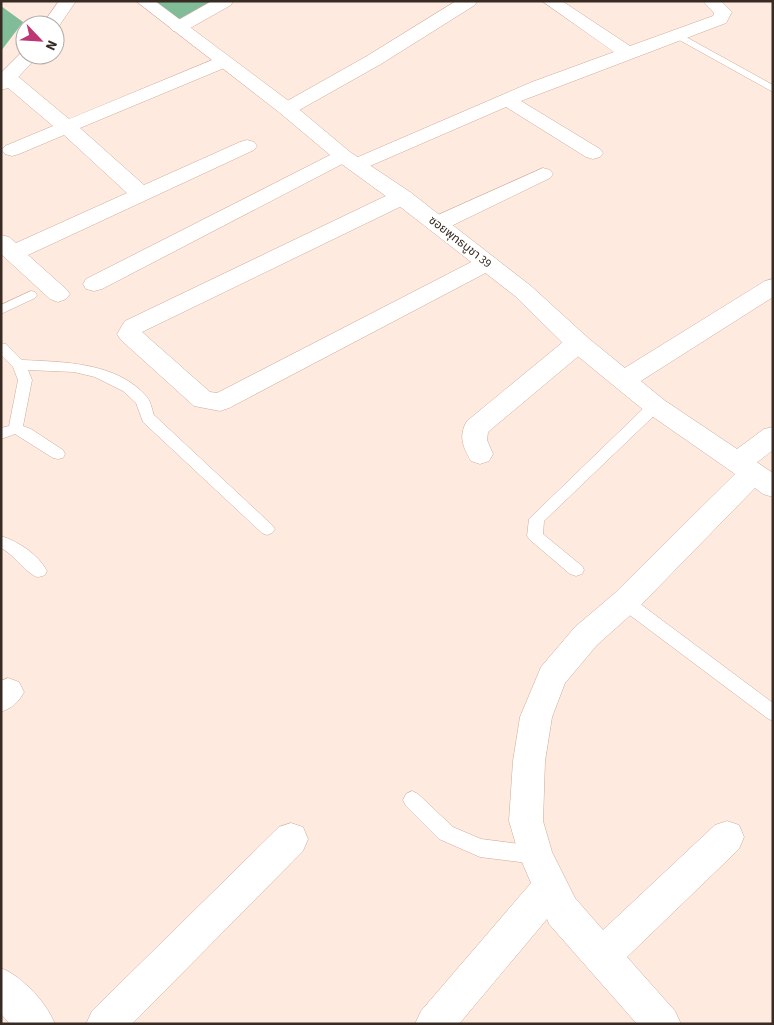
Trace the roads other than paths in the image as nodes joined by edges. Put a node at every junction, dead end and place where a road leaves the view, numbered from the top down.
1 (68, 1) edge
2 (144, 1) edge
3 (225, 1) edge
4 (469, 1) edge
5 (550, 1) edge
6 (711, 1) edge
7 (58, 15) edge
8 (179, 27) junction
9 (676, 36) junction
10 (628, 53) junction
11 (222, 62) junction
12 (20, 65) edge
13 (5, 81) edge
14 (773, 89) edge
15 (508, 100) junction
16 (287, 109) junction
17 (67, 127) junction
18 (247, 146) dead end
19 (12, 150) dead end
20 (593, 153) dead end
21 (350, 160) junction
22 (543, 174) dead end
23 (141, 194) junction
24 (402, 197) junction
25 (437, 224) junction
26 (7, 247) edge
27 (487, 264) junction
28 (94, 284) dead end
29 (773, 286) edge
30 (31, 294) dead end
31 (58, 294) dead end
32 (1, 310) edge
33 (578, 343) junction
34 (3, 353) edge
35 (19, 365) junction
36 (624, 380) junction
37 (655, 406) junction
38 (15, 429) junction
39 (1, 434) edge
40 (773, 436) edge
41 (58, 454) dead end
42 (480, 454) dead end
43 (754, 474) edge
44 (267, 529) dead end
45 (1, 542) edge
46 (576, 570) dead end
47 (38, 571) dead end
48 (625, 602) junction
49 (773, 713) edge
50 (412, 800) dead end
51 (727, 837) dead end
52 (291, 839) dead end
53 (536, 855) junction
54 (552, 886) junction
55 (601, 956) junction
56 (1, 986) edge
57 (36, 1024) edge
58 (105, 1024) edge
59 (434, 1024) edge
60 (662, 1024) edge

1 - 7 street
2 - 8 street, ซอยพุทธบูชา 39
3 - 8 street
4 - 16 street
5 - 10 street
6 - 9 street
8 - 11 street, ซอยพุทธบูชา 39
9 - 10 street
9 - 14 lane
10 - 15 street
11 - 16 street, ซอยพุทธบูชา 39
11 - 17 street
12 - 13 street
13 - 17 street
15 - 20 street
15 - 21 street
16 - 21 street, ซอยพุทธบูชา 39
17 - 19 street
17 - 23 street
18 - 23 street
21 - 24 street, ซอยพุทธบูชา 39
21 - 28 street
22 - 25 street
23 - 26 street
24 - 25 street, ซอยพุทธบูชา 39
24 - 27 street
25 - 27 street, ซอยพุทธบูชา 39
26 - 31 street
27 - 33 street, ซอยพุทธบูชา 39
29 - 36 street
30 - 32 lane
33 - 36 street, ซอยพุทธบูชา 39
33 - 42 street
34 - 35 lane
35 - 38 lane
35 - 44 lane
36 - 37 street, ซอยพุทธบูชา 39
37 - 43 street, ซอยพุทธบูชา 39
37 - 46 lane
38 - 39 lane
38 - 41 lane
40 - 43 street
43 - 48 street
45 - 47 lane
48 - 49 lane
48 - 53 street
50 - 53 lane
51 - 55 street
52 - 58 street
53 - 54 street
54 - 55 street
54 - 59 street
55 - 60 street
56 - 57 street

